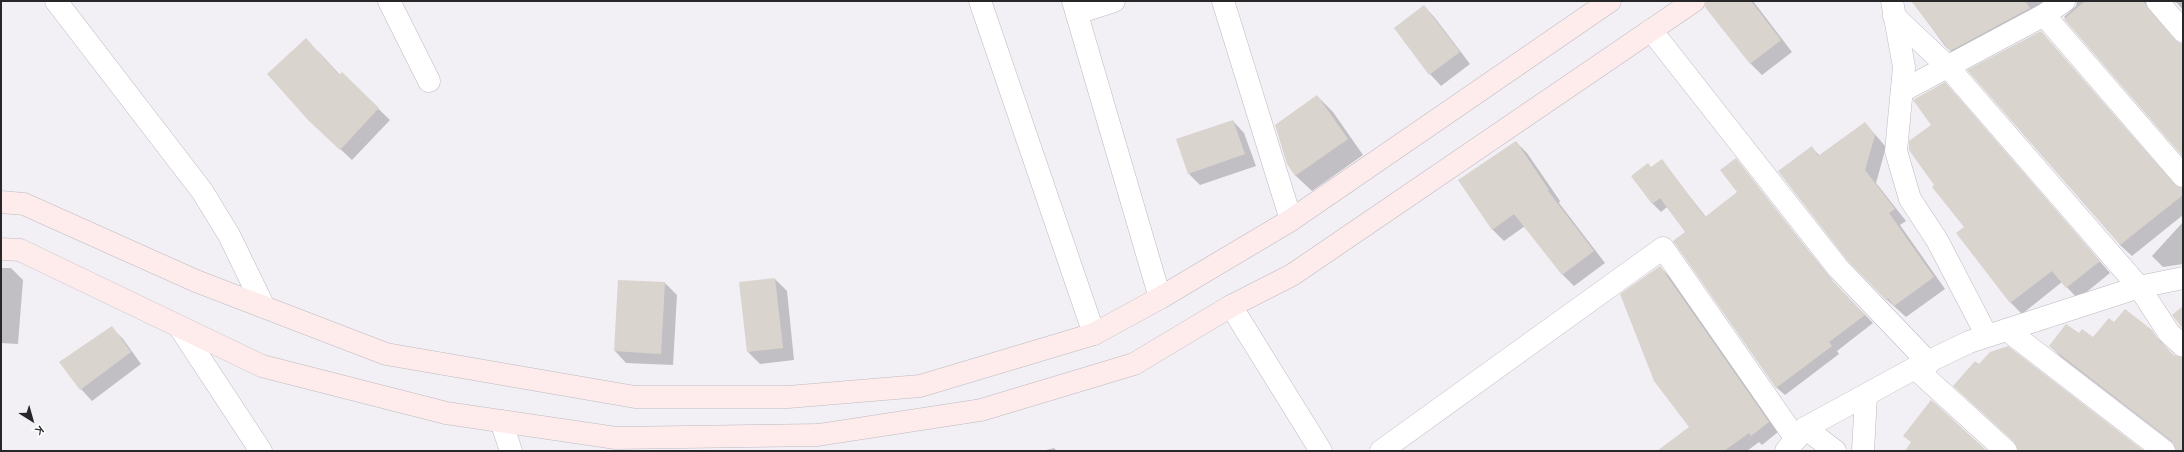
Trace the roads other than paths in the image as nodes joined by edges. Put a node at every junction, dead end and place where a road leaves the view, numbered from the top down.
1 (56, 1) edge
2 (389, 1) edge
3 (980, 1) edge
4 (1114, 1) edge
5 (1223, 1) edge
6 (1610, 1) edge
7 (1694, 1) edge
8 (2064, 1) edge
9 (2157, 1) edge
10 (1075, 7) edge
11 (1893, 9) edge
12 (2044, 15) junction
13 (1651, 30) junction
14 (2183, 31) edge
15 (1948, 67) junction
16 (429, 81) dead end
17 (1902, 91) junction
18 (2183, 176) edge
19 (1, 202) edge
20 (1291, 220) junction
21 (1, 249) edge
22 (2183, 278) edge
23 (2139, 288) junction
24 (1160, 298) junction
25 (1232, 306) junction
26 (264, 307) junction
27 (180, 328) junction
28 (1997, 333) junction
29 (1094, 334) junction
30 (2183, 346) edge
31 (1922, 366) junction
32 (1866, 396) junction
33 (501, 421) junction
34 (1796, 439) edge
35 (261, 451) edge
36 (511, 451) edge
37 (1320, 451) edge
38 (1381, 451) edge
39 (1835, 451) edge
40 (1863, 451) edge
41 (2006, 451) edge
42 (2164, 451) edge

1 - 26 street
2 - 16 street
3 - 29 street
4 - 10 street
5 - 20 street
6 - 20 main road
7 - 13 main road
8 - 12 street
9 - 14 street
10 - 24 street
11 - 15 street
11 - 17 street
12 - 15 street
12 - 18 street
13 - 25 main road
13 - 31 street
15 - 17 street
15 - 23 street
17 - 28 street
19 - 26 main road
20 - 24 main road
21 - 27 main road
22 - 23 street
23 - 28 street
23 - 30 street
24 - 29 main road
25 - 33 main road
25 - 37 street
26 - 29 main road
27 - 33 main road
27 - 35 street
28 - 31 street
28 - 42 street
31 - 32 street
31 - 41 street
32 - 34 street
32 - 40 street
33 - 36 street
34 - 38 street
34 - 39 street

